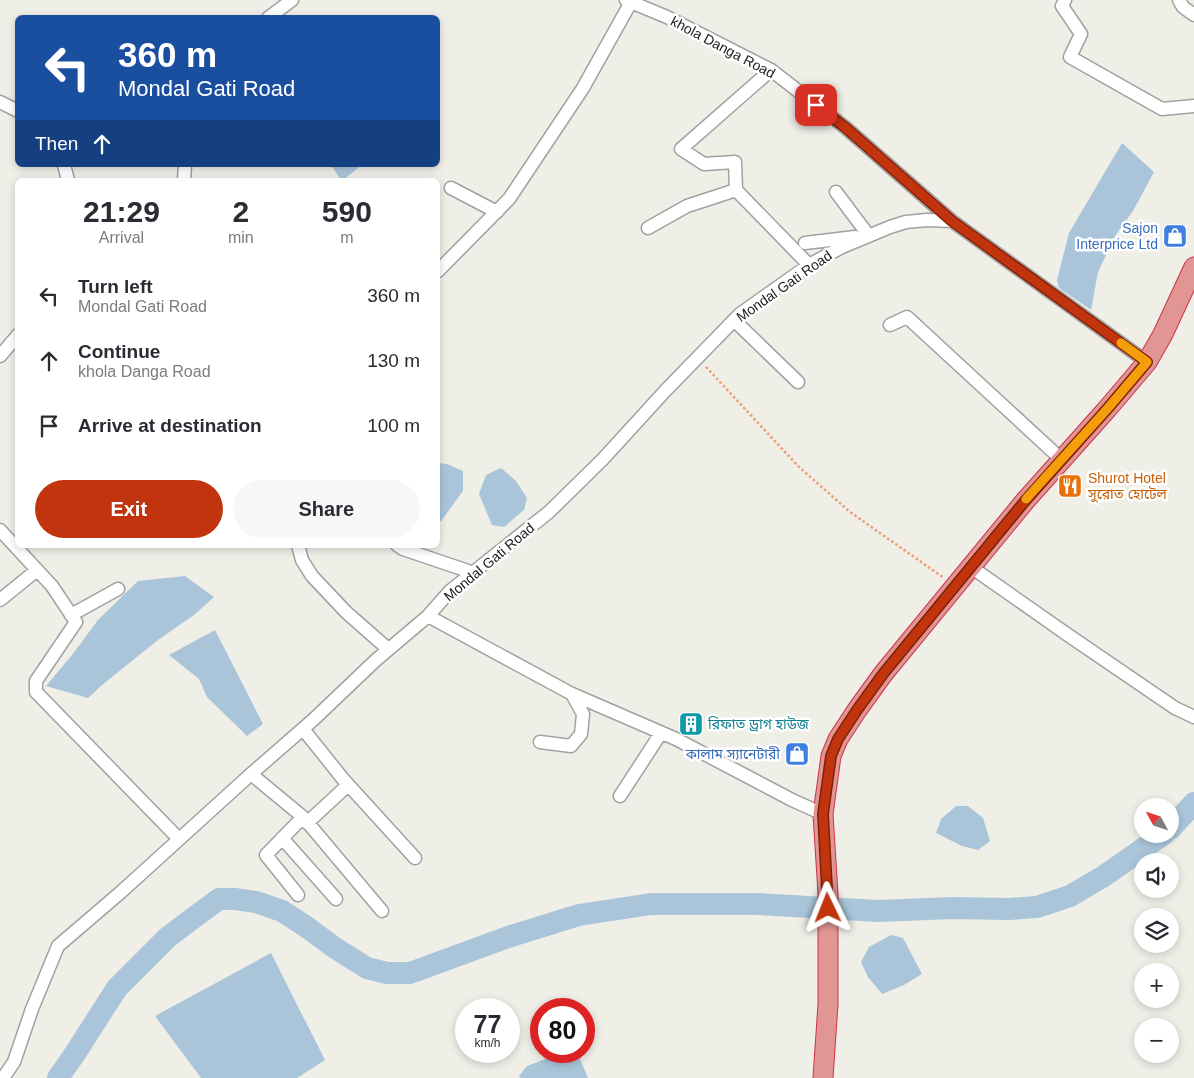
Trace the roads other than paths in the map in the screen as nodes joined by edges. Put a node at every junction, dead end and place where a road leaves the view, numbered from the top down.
1 (292, 0) edge
2 (1065, 0) edge
3 (1179, 0) edge
4 (628, 1) edge
5 (272, 15) edge
6 (1194, 15) edge
7 (770, 70) junction
8 (0, 102) edge
9 (1194, 106) edge
10 (15, 110) edge
11 (451, 188) dead end
12 (736, 190) junction
13 (836, 192) dead end
14 (497, 212) junction
15 (952, 221) junction
16 (648, 228) dead end
17 (869, 236) junction
18 (809, 266) junction
19 (1194, 268) edge
20 (440, 269) edge
21 (739, 325) dead end
22 (890, 325) dead end
23 (15, 338) edge
24 (0, 356) edge
25 (1147, 362) junction
26 (798, 382) dead end
27 (1062, 460) junction
28 (0, 530) edge
29 (15, 546) edge
30 (17, 548) edge
31 (299, 548) edge
32 (402, 548) edge
33 (971, 567) junction
34 (37, 570) junction
35 (474, 573) junction
36 (118, 589) dead end
37 (0, 600) edge
38 (71, 615) junction
39 (428, 616) junction
40 (388, 650) junction
41 (572, 694) junction
42 (1194, 717) edge
43 (303, 729) junction
44 (661, 732) junction
45 (540, 742) dead end
46 (251, 774) junction
47 (348, 785) junction
48 (620, 796) dead end
49 (823, 814) junction
50 (305, 820) junction
51 (282, 838) junction
52 (179, 839) junction
53 (415, 858) dead end
54 (298, 895) dead end
55 (336, 899) dead end
56 (382, 911) dead end
57 (3, 1078) edge
58 (823, 1078) edge

1 - 5 street
2 - 9 street
3 - 6 street
4 - 7 street, khola Danga Road
4 - 14 street
7 - 12 street
7 - 15 street, khola Danga Road
8 - 10 street
11 - 14 street
12 - 16 street
12 - 18 street
13 - 17 street
14 - 20 street
15 - 17 street, Mondal Gati Road
15 - 25 street
17 - 18 street, Mondal Gati Road
17 - 18 street
18 - 35 street, Mondal Gati Road
19 - 25 highway
21 - 26 street
22 - 27 street
23 - 24 street
25 - 27 highway
27 - 33 highway
28 - 29 street
30 - 34 street
31 - 40 street
32 - 35 street
33 - 42 street
33 - 49 highway
34 - 37 street
34 - 38 street
35 - 39 street, Mondal Gati Road
36 - 38 street
38 - 52 street
39 - 40 street, Mondal Gati Road
39 - 41 street
40 - 43 street, Mondal Gati Road
41 - 44 street
41 - 45 street
43 - 46 street, Mondal Gati Road
43 - 47 street
44 - 48 street
44 - 49 street
46 - 50 street
46 - 52 street, Mondal Gati Road
47 - 50 street
47 - 53 street
49 - 58 highway
50 - 51 street
50 - 56 street
51 - 54 street
51 - 55 street
52 - 57 street, Mondal Gati Road

